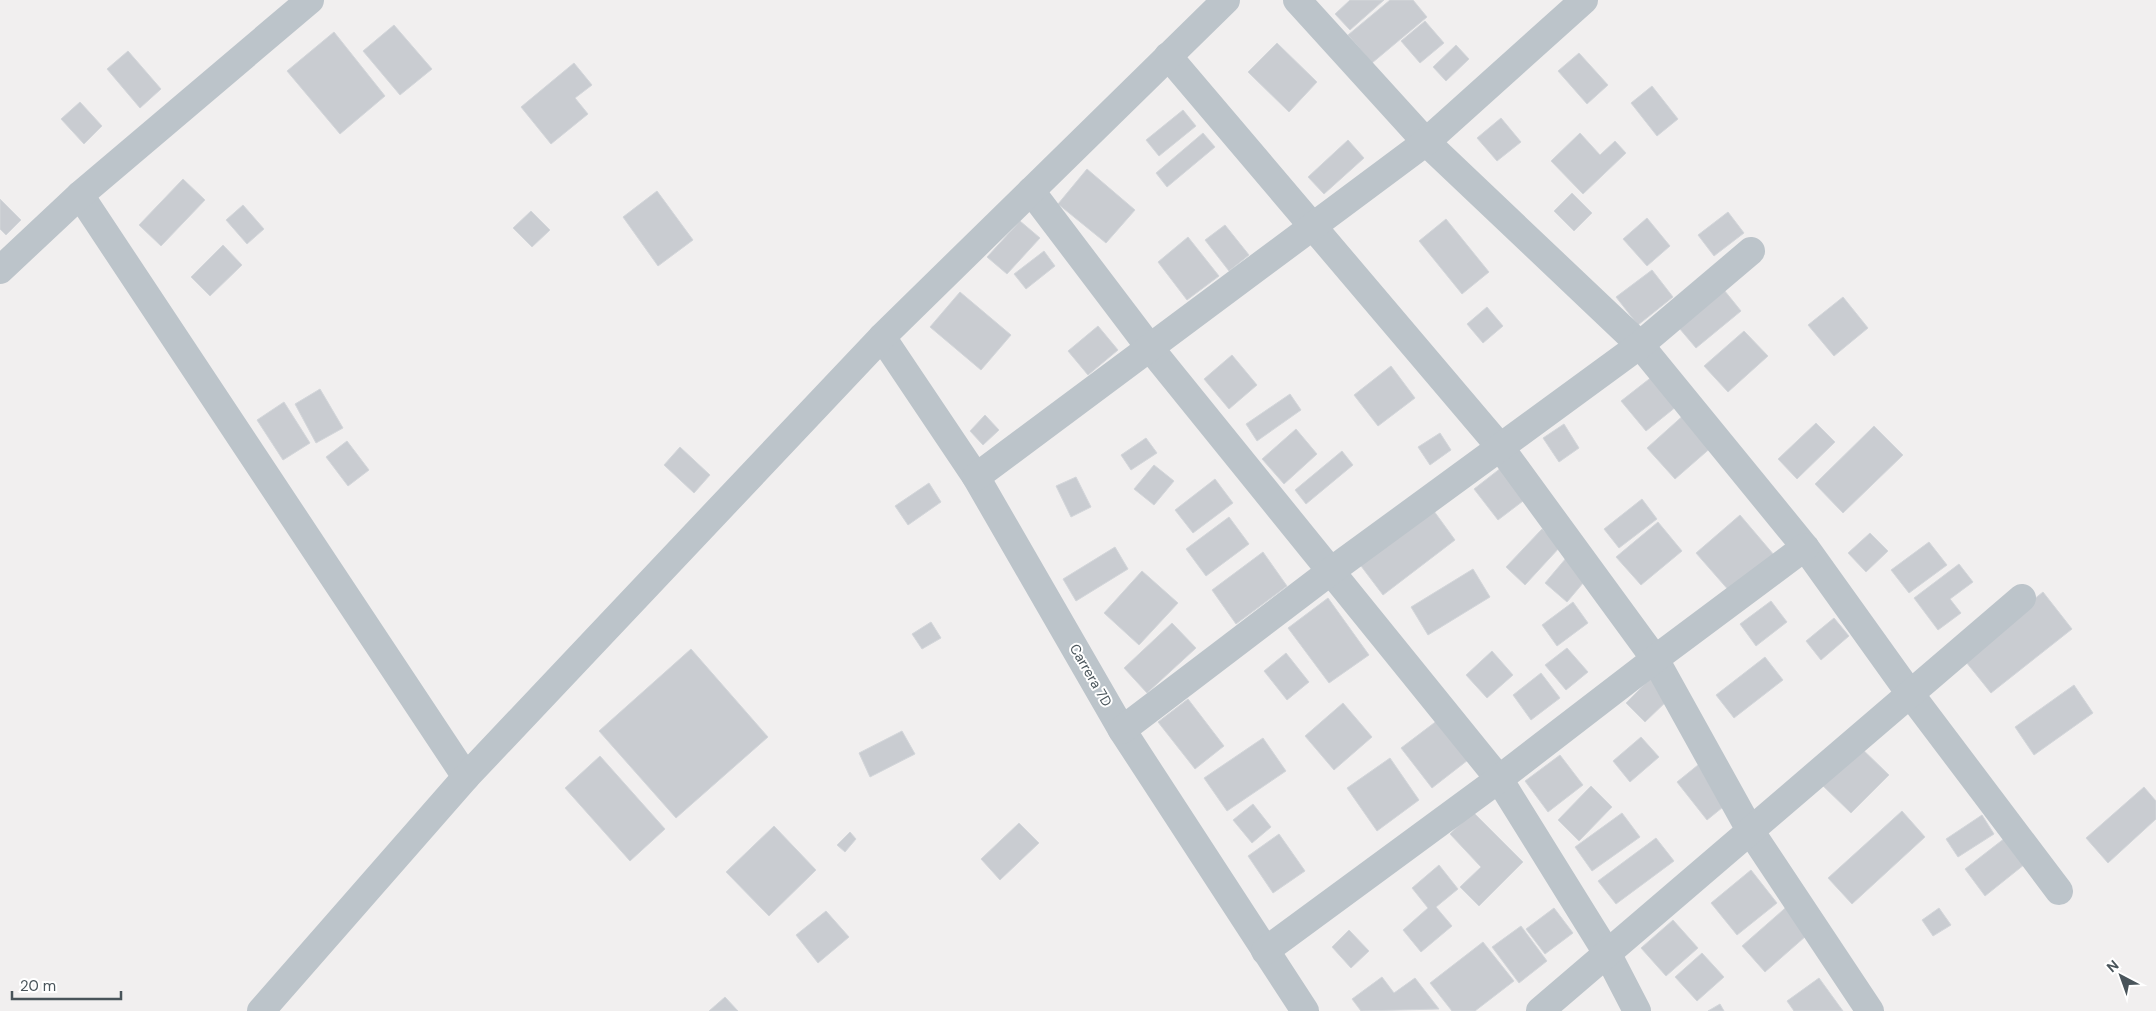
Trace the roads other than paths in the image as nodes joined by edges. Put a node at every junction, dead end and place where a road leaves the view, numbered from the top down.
1 (310, 0) edge
2 (1226, 0) edge
3 (1296, 0) edge
4 (1584, 0) edge
5 (1168, 56) junction
6 (1426, 142) junction
7 (1031, 190) junction
8 (80, 195) junction
9 (1312, 227) junction
10 (1751, 251) dead end
11 (0, 270) edge
12 (882, 337) junction
13 (1640, 345) junction
14 (1150, 348) junction
15 (1500, 447) junction
16 (976, 477) junction
17 (1805, 547) junction
18 (1331, 571) junction
19 (2022, 598) dead end
20 (1654, 659) junction
21 (1911, 695) junction
22 (1122, 730) junction
23 (466, 777) junction
24 (1499, 779) junction
25 (1751, 832) junction
26 (2059, 891) dead end
27 (1265, 951) junction
28 (1607, 953) junction
29 (261, 1011) edge
30 (1304, 1011) edge
31 (1540, 1011) edge
32 (1637, 1011) edge
33 (1870, 1011) edge

1 - 8 street
2 - 5 street
3 - 6 street
4 - 6 street
5 - 7 street
5 - 9 street
6 - 9 street
6 - 13 street
7 - 12 street
7 - 14 street
8 - 11 street
8 - 23 street
9 - 14 street
9 - 15 street
10 - 13 street
12 - 16 street, Carrera 7D
12 - 23 street
13 - 15 street
13 - 17 street
14 - 16 street
14 - 18 street
15 - 18 street
15 - 20 street
16 - 22 street, Carrera 7D
17 - 20 street
17 - 21 street
18 - 22 street
18 - 24 street
19 - 21 street
20 - 24 street
20 - 25 street
21 - 25 street
21 - 26 street
22 - 27 street, Carrera 7D
23 - 29 street
24 - 27 street
24 - 28 street
25 - 28 street
25 - 33 street
27 - 30 street, Carrera 7D
28 - 31 street
28 - 32 street

